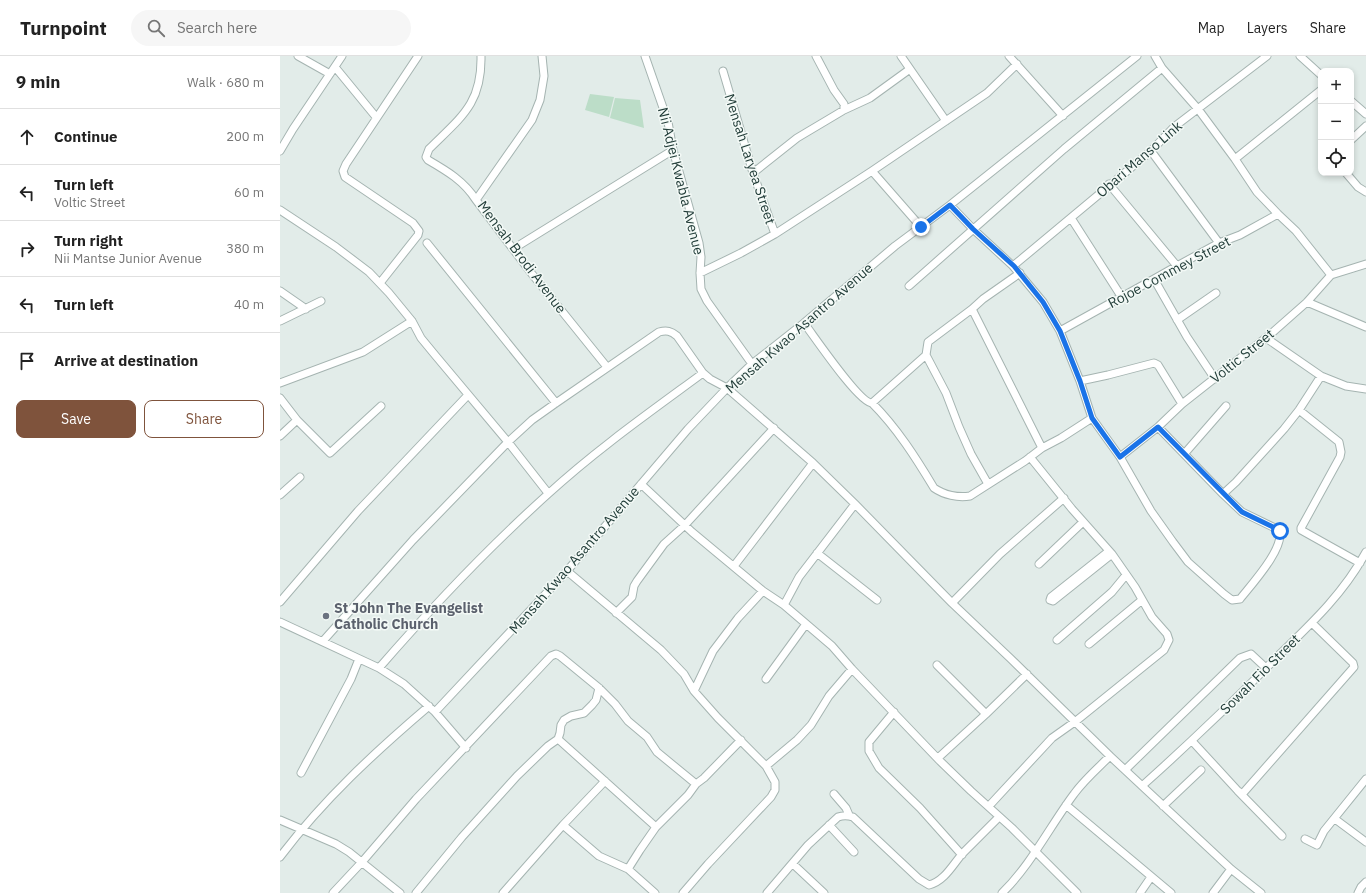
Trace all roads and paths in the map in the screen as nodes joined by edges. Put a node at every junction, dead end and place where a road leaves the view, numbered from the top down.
1 (298, 56) edge
2 (342, 56) edge
3 (418, 56) edge
4 (481, 56) edge
5 (542, 56) edge
6 (646, 56) edge
7 (816, 56) edge
8 (901, 56) edge
9 (1009, 56) edge
10 (1137, 56) edge
11 (1155, 56) edge
12 (1267, 56) edge
13 (1300, 56) edge
14 (1017, 64) junction
15 (1162, 68) junction
16 (910, 69) junction
17 (332, 70) junction
18 (723, 71) dead end
19 (1318, 72) edge
20 (1318, 92) edge
21 (1354, 104) edge
22 (1198, 109) junction
23 (844, 110) junction
24 (1366, 114) edge
25 (1063, 116) junction
26 (376, 117) junction
27 (946, 120) junction
28 (1366, 126) edge
29 (1354, 137) edge
30 (673, 150) junction
31 (1151, 150) junction
32 (280, 151) edge
33 (1235, 159) junction
34 (872, 171) junction
35 (753, 173) junction
36 (1349, 176) edge
37 (1109, 184) junction
38 (1366, 192) edge
39 (476, 200) junction
40 (950, 205) junction
41 (280, 210) edge
42 (1278, 214) junction
43 (1071, 218) junction
44 (921, 227) junction
45 (973, 229) junction
46 (775, 234) junction
47 (427, 243) dead end
48 (1219, 243) junction
49 (513, 249) junction
50 (1366, 264) edge
51 (1014, 266) junction
52 (1177, 266) junction
53 (700, 273) junction
54 (1020, 273) junction
55 (1331, 275) junction
56 (1154, 279) junction
57 (380, 283) junction
58 (909, 286) dead end
59 (280, 291) edge
60 (1216, 294) dead end
61 (1121, 296) junction
62 (321, 301) dead end
63 (1307, 302) junction
64 (306, 309) junction
65 (972, 309) junction
66 (1177, 320) junction
67 (280, 321) edge
68 (412, 321) junction
69 (804, 323) junction
70 (1366, 327) edge
71 (1060, 331) junction
72 (1266, 338) junction
73 (926, 355) junction
74 (752, 364) junction
75 (607, 367) junction
76 (703, 373) junction
77 (1321, 376) junction
78 (1214, 379) junction
79 (1080, 381) junction
80 (280, 383) edge
81 (727, 388) junction
82 (1366, 389) edge
83 (468, 395) junction
84 (280, 398) edge
85 (556, 403) junction
86 (872, 404) junction
87 (1182, 404) junction
88 (381, 406) dead end
89 (1226, 406) dead end
90 (1299, 410) junction
91 (1092, 418) junction
92 (297, 420) junction
93 (1158, 427) junction
94 (774, 428) junction
95 (280, 436) edge
96 (508, 442) junction
97 (1042, 448) junction
98 (1185, 453) junction
99 (1030, 457) junction
100 (1120, 457) junction
101 (813, 463) junction
102 (300, 477) dead end
103 (641, 484) junction
104 (988, 484) junction
105 (548, 493) junction
106 (1223, 494) junction
107 (280, 495) edge
108 (1064, 498) junction
109 (855, 504) junction
110 (1083, 522) junction
111 (685, 525) junction
112 (1110, 552) junction
113 (1366, 552) edge
114 (817, 553) junction
115 (1360, 563) junction
116 (1040, 564) dead end
117 (734, 566) junction
118 (568, 571) junction
119 (1126, 575) junction
120 (1073, 582) dead end
121 (763, 591) junction
122 (877, 600) dead end
123 (1142, 600) junction
124 (280, 602) edge
125 (952, 603) junction
126 (784, 605) junction
127 (616, 613) junction
128 (280, 622) edge
129 (1312, 623) junction
130 (806, 624) junction
131 (1057, 640) dead end
132 (323, 641) junction
133 (1089, 644) dead end
134 (359, 659) junction
135 (937, 665) dead end
136 (379, 668) junction
137 (1266, 668) junction
138 (852, 669) junction
139 (1027, 674) junction
140 (766, 679) dead end
141 (599, 688) junction
142 (694, 691) junction
143 (429, 706) junction
144 (435, 712) junction
145 (894, 712) junction
146 (986, 714) junction
147 (1076, 722) junction
148 (558, 739) junction
149 (741, 740) junction
150 (1192, 741) junction
151 (466, 748) junction
152 (1110, 756) junction
153 (938, 758) junction
154 (766, 766) junction
155 (1125, 770) junction
156 (1200, 770) dead end
157 (301, 772) dead end
158 (1366, 779) edge
159 (605, 781) junction
160 (696, 784) junction
161 (1142, 786) junction
162 (1238, 791) junction
163 (834, 794) dead end
164 (1066, 805) junction
165 (989, 806) junction
166 (1163, 806) junction
167 (849, 816) junction
168 (999, 817) junction
169 (1335, 819) junction
170 (280, 820) edge
171 (563, 825) junction
172 (829, 825) junction
173 (656, 827) junction
174 (302, 829) junction
175 (1282, 836) dead end
176 (1305, 839) dead end
177 (1366, 842) edge
178 (854, 852) dead end
179 (1034, 852) junction
180 (962, 855) junction
181 (280, 857) edge
182 (362, 862) junction
183 (793, 864) junction
184 (628, 869) junction
185 (1231, 869) junction
186 (1151, 876) junction
187 (1366, 882) edge
188 (333, 893) edge
189 (400, 893) edge
190 (416, 893) edge
191 (503, 893) edge
192 (655, 893) edge
193 (683, 893) edge
194 (767, 893) edge
195 (824, 893) edge
196 (1002, 893) edge
197 (1077, 893) edge
198 (1140, 893) edge
199 (1171, 893) edge
200 (1213, 893) edge
201 (1261, 893) edge
202 (1358, 893) edge

1 - 17 street
2 - 17 street
3 - 26 street
4 - 39 street
5 - 39 street, Mensah Brodi Avenue
6 - 30 street, Nii Adjei Kwabla Avenue
7 - 23 street
8 - 16 street
9 - 14 street
10 - 25 street, Mensah Kwao Asantro Avenue
11 - 15 street
12 - 22 street, Obari Manso Link
13 - 19 street
14 - 25 street
14 - 27 street
15 - 22 street
15 - 45 street
16 - 23 street
16 - 27 street
17 - 26 street
17 - 32 street
18 - 35 street, Mensah Laryea Street
20 - 33 street
21 - 24 street
22 - 31 street, Obari Manso Link
22 - 33 street
23 - 35 street
25 - 40 street, Mensah Kwao Asantro Avenue
26 - 57 street
27 - 34 street
28 - 29 street
30 - 49 street
30 - 53 street, Nii Adjei Kwabla Avenue
31 - 37 street, Obari Manso Link
31 - 48 street
33 - 42 street
34 - 44 street
34 - 46 street
35 - 46 street, Mensah Laryea Street
36 - 38 street
37 - 43 street, Obari Manso Link
37 - 52 street
39 - 49 street, Mensah Brodi Avenue
40 - 44 street, Mensah Kwao Asantro Avenue
40 - 45 street
41 - 57 street
42 - 48 street, Rojoe Commey Street
42 - 55 street
43 - 51 street, Obari Manso Link
43 - 61 street
44 - 69 street, Mensah Kwao Asantro Avenue
45 - 51 street
45 - 58 street
46 - 53 street, Mensah Laryea Street
47 - 85 street
48 - 52 street, Rojoe Commey Street
49 - 75 street, Mensah Brodi Avenue
50 - 55 street
51 - 54 street
52 - 56 street, Rojoe Commey Street
53 - 74 street, Nii Adjei Kwabla Avenue
54 - 65 street
54 - 71 street
55 - 63 street, Voltic Street
56 - 61 street, Rojoe Commey Street
56 - 66 street
57 - 68 street
59 - 64 street
60 - 66 street
61 - 71 street, Rojoe Commey Street
62 - 64 street
63 - 70 street
63 - 72 street, Voltic Street
64 - 67 street
65 - 73 street
65 - 97 street
66 - 78 street
68 - 80 street
68 - 83 street
69 - 74 street, Mensah Kwao Asantro Avenue
69 - 86 street
71 - 79 street
72 - 77 street
72 - 78 street, Voltic Street
73 - 86 street
73 - 104 street
74 - 81 street, Mensah Kwao Asantro Avenue
75 - 76 street
75 - 85 street
76 - 81 street
76 - 105 street
77 - 82 street
77 - 90 street
78 - 87 street, Voltic Street
79 - 87 street
79 - 91 street
81 - 94 street
81 - 103 street, Mensah Kwao Asantro Avenue
83 - 96 street
83 - 124 street
84 - 92 street
85 - 96 street
86 - 104 street
87 - 93 street, Voltic Street
88 - 92 street
89 - 98 street
90 - 106 street
90 - 115 street
91 - 97 street
91 - 100 street
92 - 95 street
93 - 98 street
93 - 100 street, Voltic Street
94 - 101 street
94 - 111 street
96 - 105 street
96 - 132 street
97 - 99 street
98 - 106 street
99 - 104 street
99 - 108 street
100 - 106 street
101 - 109 street
101 - 117 street
102 - 107 street
103 - 111 street
103 - 118 street, Mensah Kwao Asantro Avenue
105 - 136 street
108 - 110 street
108 - 125 street
109 - 114 street
109 - 125 street
110 - 112 street
110 - 116 street
111 - 117 street
111 - 127 street
112 - 119 street
112 - 120 street
113 - 115 street, Sowah Fio Street
114 - 122 street
114 - 126 street
115 - 129 street, Sowah Fio Street
117 - 121 street
118 - 127 street
118 - 144 street, Mensah Kwao Asantro Avenue
119 - 123 street
119 - 131 street
121 - 126 street
121 - 142 street
123 - 133 street
123 - 147 street
125 - 139 street
126 - 130 street
127 - 142 street
128 - 132 street
129 - 137 street, Sowah Fio Street
129 - 162 street
130 - 138 street
130 - 140 street
132 - 134 street
134 - 136 street
134 - 157 street
135 - 146 street
136 - 143 street
137 - 150 street, Sowah Fio Street
137 - 155 street
138 - 145 street
138 - 154 street
139 - 146 street
139 - 147 street
141 - 148 street
141 - 151 street
141 - 160 street
142 - 149 street
143 - 144 street
143 - 174 street
144 - 151 street
145 - 153 street
145 - 180 street
146 - 153 street
147 - 152 street
147 - 165 street
148 - 159 street
148 - 190 street
149 - 154 street
149 - 160 street
150 - 161 street, Sowah Fio Street
150 - 162 street
151 - 182 street
152 - 155 street
152 - 164 street
153 - 165 street
154 - 193 street
155 - 161 street
156 - 166 street
158 - 169 street
159 - 171 street
159 - 173 street
160 - 173 street
161 - 166 street
162 - 175 street
163 - 167 street
164 - 179 street
164 - 186 street
165 - 168 street
166 - 185 street
167 - 172 street
167 - 180 street
168 - 179 street
168 - 180 street
169 - 176 street
169 - 177 street
170 - 174 street
171 - 184 street
171 - 191 street
172 - 178 street
172 - 183 street
173 - 184 street
174 - 181 street
174 - 182 street
179 - 196 street
179 - 197 street
182 - 188 street
182 - 189 street
183 - 194 street
183 - 195 street
184 - 192 street
185 - 200 street
185 - 201 street
186 - 198 street
186 - 199 street
187 - 202 street

